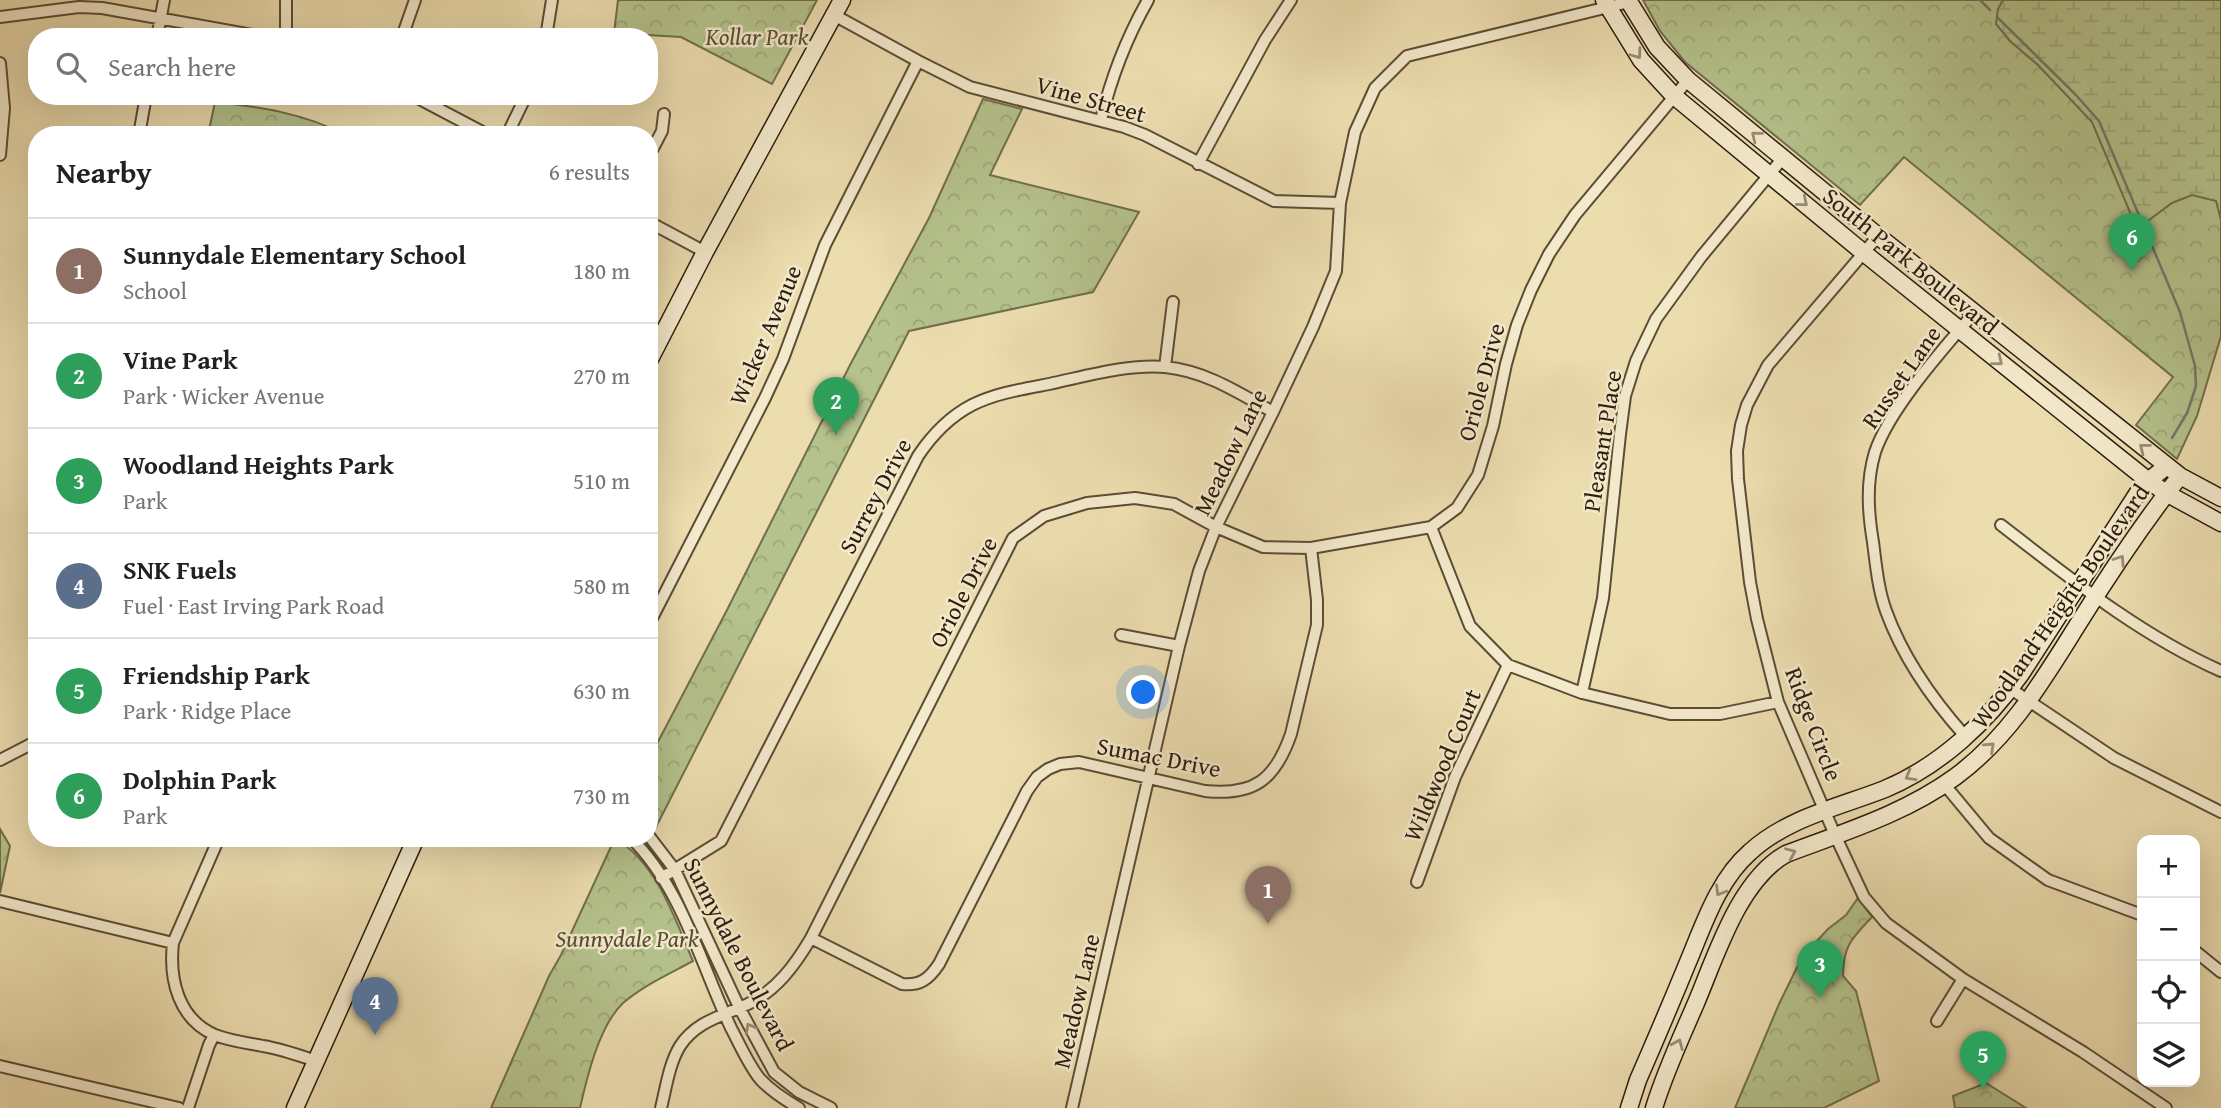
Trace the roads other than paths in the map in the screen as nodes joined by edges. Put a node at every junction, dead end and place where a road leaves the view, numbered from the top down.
1 (164, 0) edge
2 (286, 0) edge
3 (415, 0) edge
4 (552, 0) edge
5 (842, 0) edge
6 (1148, 0) edge
7 (1291, 0) edge
8 (1628, 1) edge
9 (1606, 4) edge
10 (39, 5) edge
11 (834, 15) junction
12 (0, 17) edge
13 (160, 18) junction
14 (158, 28) edge
15 (215, 28) edge
16 (286, 28) edge
17 (405, 28) edge
18 (547, 28) edge
19 (918, 61) junction
20 (0, 63) edge
21 (1688, 80) junction
22 (1674, 96) junction
23 (144, 105) edge
24 (431, 105) edge
25 (522, 105) edge
26 (664, 114) dead end
27 (1101, 120) junction
28 (141, 126) edge
29 (471, 126) edge
30 (512, 126) edge
31 (658, 139) edge
32 (0, 155) edge
33 (1783, 158) junction
34 (1198, 164) junction
35 (1770, 175) junction
36 (1340, 203) junction
37 (658, 227) edge
38 (1878, 236) junction
39 (705, 252) junction
40 (1864, 253) junction
41 (1173, 302) dead end
42 (1974, 313) junction
43 (1960, 330) junction
44 (658, 343) edge
45 (1166, 367) junction
46 (1273, 412) junction
47 (2174, 471) junction
48 (2148, 481) junction
49 (2166, 494) junction
50 (2221, 498) edge
51 (2221, 523) edge
52 (2001, 525) dead end
53 (1216, 527) junction
54 (1431, 527) junction
55 (1311, 548) junction
56 (2078, 584) junction
57 (2095, 597) junction
58 (658, 606) edge
59 (1121, 635) dead end
60 (1179, 646) junction
61 (1508, 665) junction
62 (2221, 671) edge
63 (2011, 689) junction
64 (1582, 693) junction
65 (2028, 701) junction
66 (1778, 702) junction
67 (1965, 736) junction
68 (28, 746) edge
69 (0, 760) edge
70 (1149, 778) junction
71 (1944, 784) junction
72 (1825, 811) junction
73 (2221, 812) edge
74 (1835, 835) junction
75 (215, 847) edge
76 (412, 847) edge
77 (639, 847) edge
78 (657, 847) edge
79 (675, 870) junction
80 (662, 878) junction
81 (1417, 882) dead end
82 (0, 901) edge
83 (2137, 913) edge
84 (811, 938) junction
85 (173, 943) junction
86 (2200, 955) edge
87 (2221, 972) edge
88 (1963, 979) junction
89 (739, 1007) junction
90 (724, 1013) junction
91 (1937, 1021) dead end
92 (214, 1035) junction
93 (316, 1061) junction
94 (0, 1066) edge
95 (180, 1108) edge
96 (188, 1108) edge
97 (295, 1108) edge
98 (661, 1108) edge
99 (799, 1108) edge
100 (831, 1108) edge
101 (1072, 1108) edge
102 (1629, 1108) edge
103 (1654, 1108) edge
104 (2166, 1108) edge

1 - 13 street
2 - 16 street
3 - 17 street
4 - 18 street
5 - 11 street
6 - 27 street
7 - 34 street
8 - 9 street, Meadow Lane
8 - 21 street, South Park Boulevard
9 -> 22 street, South Park Boulevard
9 - 36 street, Meadow Lane
10 - 12 street
10 - 13 street
11 - 19 street, Vine Street
11 - 39 street
13 - 14 street
13 - 15 street
19 - 27 street, Vine Street
19 - 58 street, Wicker Avenue
20 - 32 street
21 - 22 street, Oriole Drive
33 -> 21 street, South Park Boulevard
22 - 35 street, South Park Boulevard
22 - 54 street, Oriole Drive
23 - 28 street
24 - 29 street
25 - 30 street
26 - 31 street
27 - 34 street, Vine Street
33 - 35 street, Pleasant Place
33 - 38 street, South Park Boulevard
34 - 36 street, Vine Street
35 -> 40 street, South Park Boulevard
35 - 64 street, Pleasant Place
36 - 46 street, Meadow Lane
37 - 39 street
38 - 40 street, Ridge Circle
38 - 42 street, South Park Boulevard
39 - 44 street
40 - 43 street, South Park Boulevard
40 - 66 street, Ridge Circle
41 - 45 street
42 - 43 street, Russet Lane
47 -> 42 street, South Park Boulevard
43 -> 48 street, South Park Boulevard
43 - 67 street, Russet Lane
45 - 46 street, Surrey Drive
45 - 79 street, Surrey Drive
46 - 53 street, Meadow Lane
47 - 48 street, Woodland Heights Boulevard
47 - 49 street, Woodland Heights Boulevard
47 - 50 street, South Park Boulevard
48 - 49 street, South Park Boulevard
48 - 56 street, Woodland Heights Boulevard
49 - 51 street, South Park Boulevard
57 -> 49 street, Woodland Heights Boulevard
52 - 56 street
53 - 55 street, Oriole Drive
53 - 60 street, Meadow Lane
53 - 84 street, Oriole Drive
54 - 55 street, Oriole Drive
54 - 61 street
55 - 70 street, Sumac Drive
56 - 57 street
56 - 63 street, Woodland Heights Boulevard
57 - 62 street
57 - 65 street, Woodland Heights Boulevard
59 - 60 street
60 - 70 street, Meadow Lane
61 - 64 street
61 - 81 street, Wildwood Court
63 - 65 street
63 - 67 street, Woodland Heights Boulevard
64 - 66 street
71 -> 65 street, Woodland Heights Boulevard
65 - 73 street
66 - 72 street, Ridge Circle
67 -> 72 street, Woodland Heights Boulevard
68 - 69 street
70 - 84 street, Sumac Drive
70 - 101 street, Meadow Lane
71 - 74 street, Woodland Heights Boulevard
71 - 83 street
72 - 74 street, Ridge Circle
72 -> 102 street, Woodland Heights Boulevard
74 - 88 street, Ridge Circle
103 -> 74 street, Woodland Heights Boulevard
75 - 85 street
76 - 93 street
77 - 80 street, Sunnydale Boulevard
78 - 79 street, Sunnydale Boulevard
79 - 80 street, Surrey Drive
79 - 89 street, Sunnydale Boulevard
80 - 90 street, Sunnydale Boulevard
82 - 85 street
84 - 89 street, Oriole Drive
85 - 92 street
86 - 87 street
88 - 91 street
88 - 104 street, Ridge Circle
89 - 90 street, Oriole Drive
100 -> 89 street, Sunnydale Boulevard
90 - 98 street, Oriole Drive
90 - 99 street, Sunnydale Boulevard
92 - 93 street
92 - 96 street
93 - 97 street
94 - 95 street

